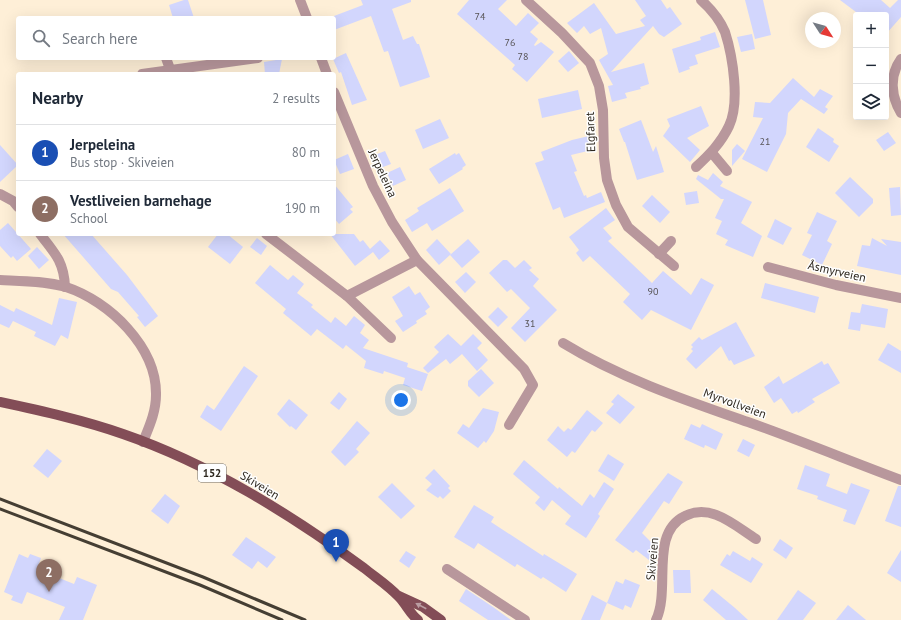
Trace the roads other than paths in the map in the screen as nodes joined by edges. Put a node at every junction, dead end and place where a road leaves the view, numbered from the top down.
1 (300, 0) edge
2 (526, 0) edge
3 (701, 0) edge
4 (306, 16) edge
5 (901, 59) edge
6 (167, 60) edge
7 (242, 60) edge
8 (322, 60) edge
9 (170, 69) junction
10 (153, 72) edge
11 (326, 72) edge
12 (336, 97) edge
13 (901, 113) edge
14 (712, 153) junction
15 (696, 167) dead end
16 (727, 171) dead end
17 (0, 194) edge
18 (16, 205) edge
19 (42, 236) edge
20 (269, 236) edge
21 (671, 241) dead end
22 (659, 254) junction
23 (417, 260) junction
24 (674, 266) dead end
25 (768, 267) dead end
26 (0, 280) edge
27 (66, 287) junction
28 (347, 296) junction
29 (901, 298) edge
30 (391, 338) dead end
31 (563, 343) dead end
32 (0, 402) edge
33 (509, 426) dead end
34 (143, 442) junction
35 (901, 480) edge
36 (756, 539) dead end
37 (447, 569) dead end
38 (399, 596) junction
39 (418, 620) edge
40 (441, 620) edge
41 (525, 620) edge
42 (656, 620) edge

1 - 4 street
2 - 22 street, Elgfaret
3 - 14 street
5 - 13 street
6 - 9 street
7 - 9 street
8 - 11 street
9 - 10 street
12 - 23 street, Jerpeleina
14 - 15 street
14 - 16 street
17 - 18 street
19 - 27 street
20 - 28 street
21 - 22 street
22 - 24 street, Elgfaret
23 - 28 street
23 - 33 street, Jerpeleina
25 - 29 street, Åsmyrveien
26 - 27 street
27 - 34 street
28 - 30 street
31 - 35 street, Myrvollveien
32 - 34 main road, Skiveien / 152
34 - 38 main road, Skiveien / 152
36 - 42 street, Skiveien
37 - 41 street
38 - 39 main road, Skiveien / 152
40 -> 38 main road, Skiveien / 152

